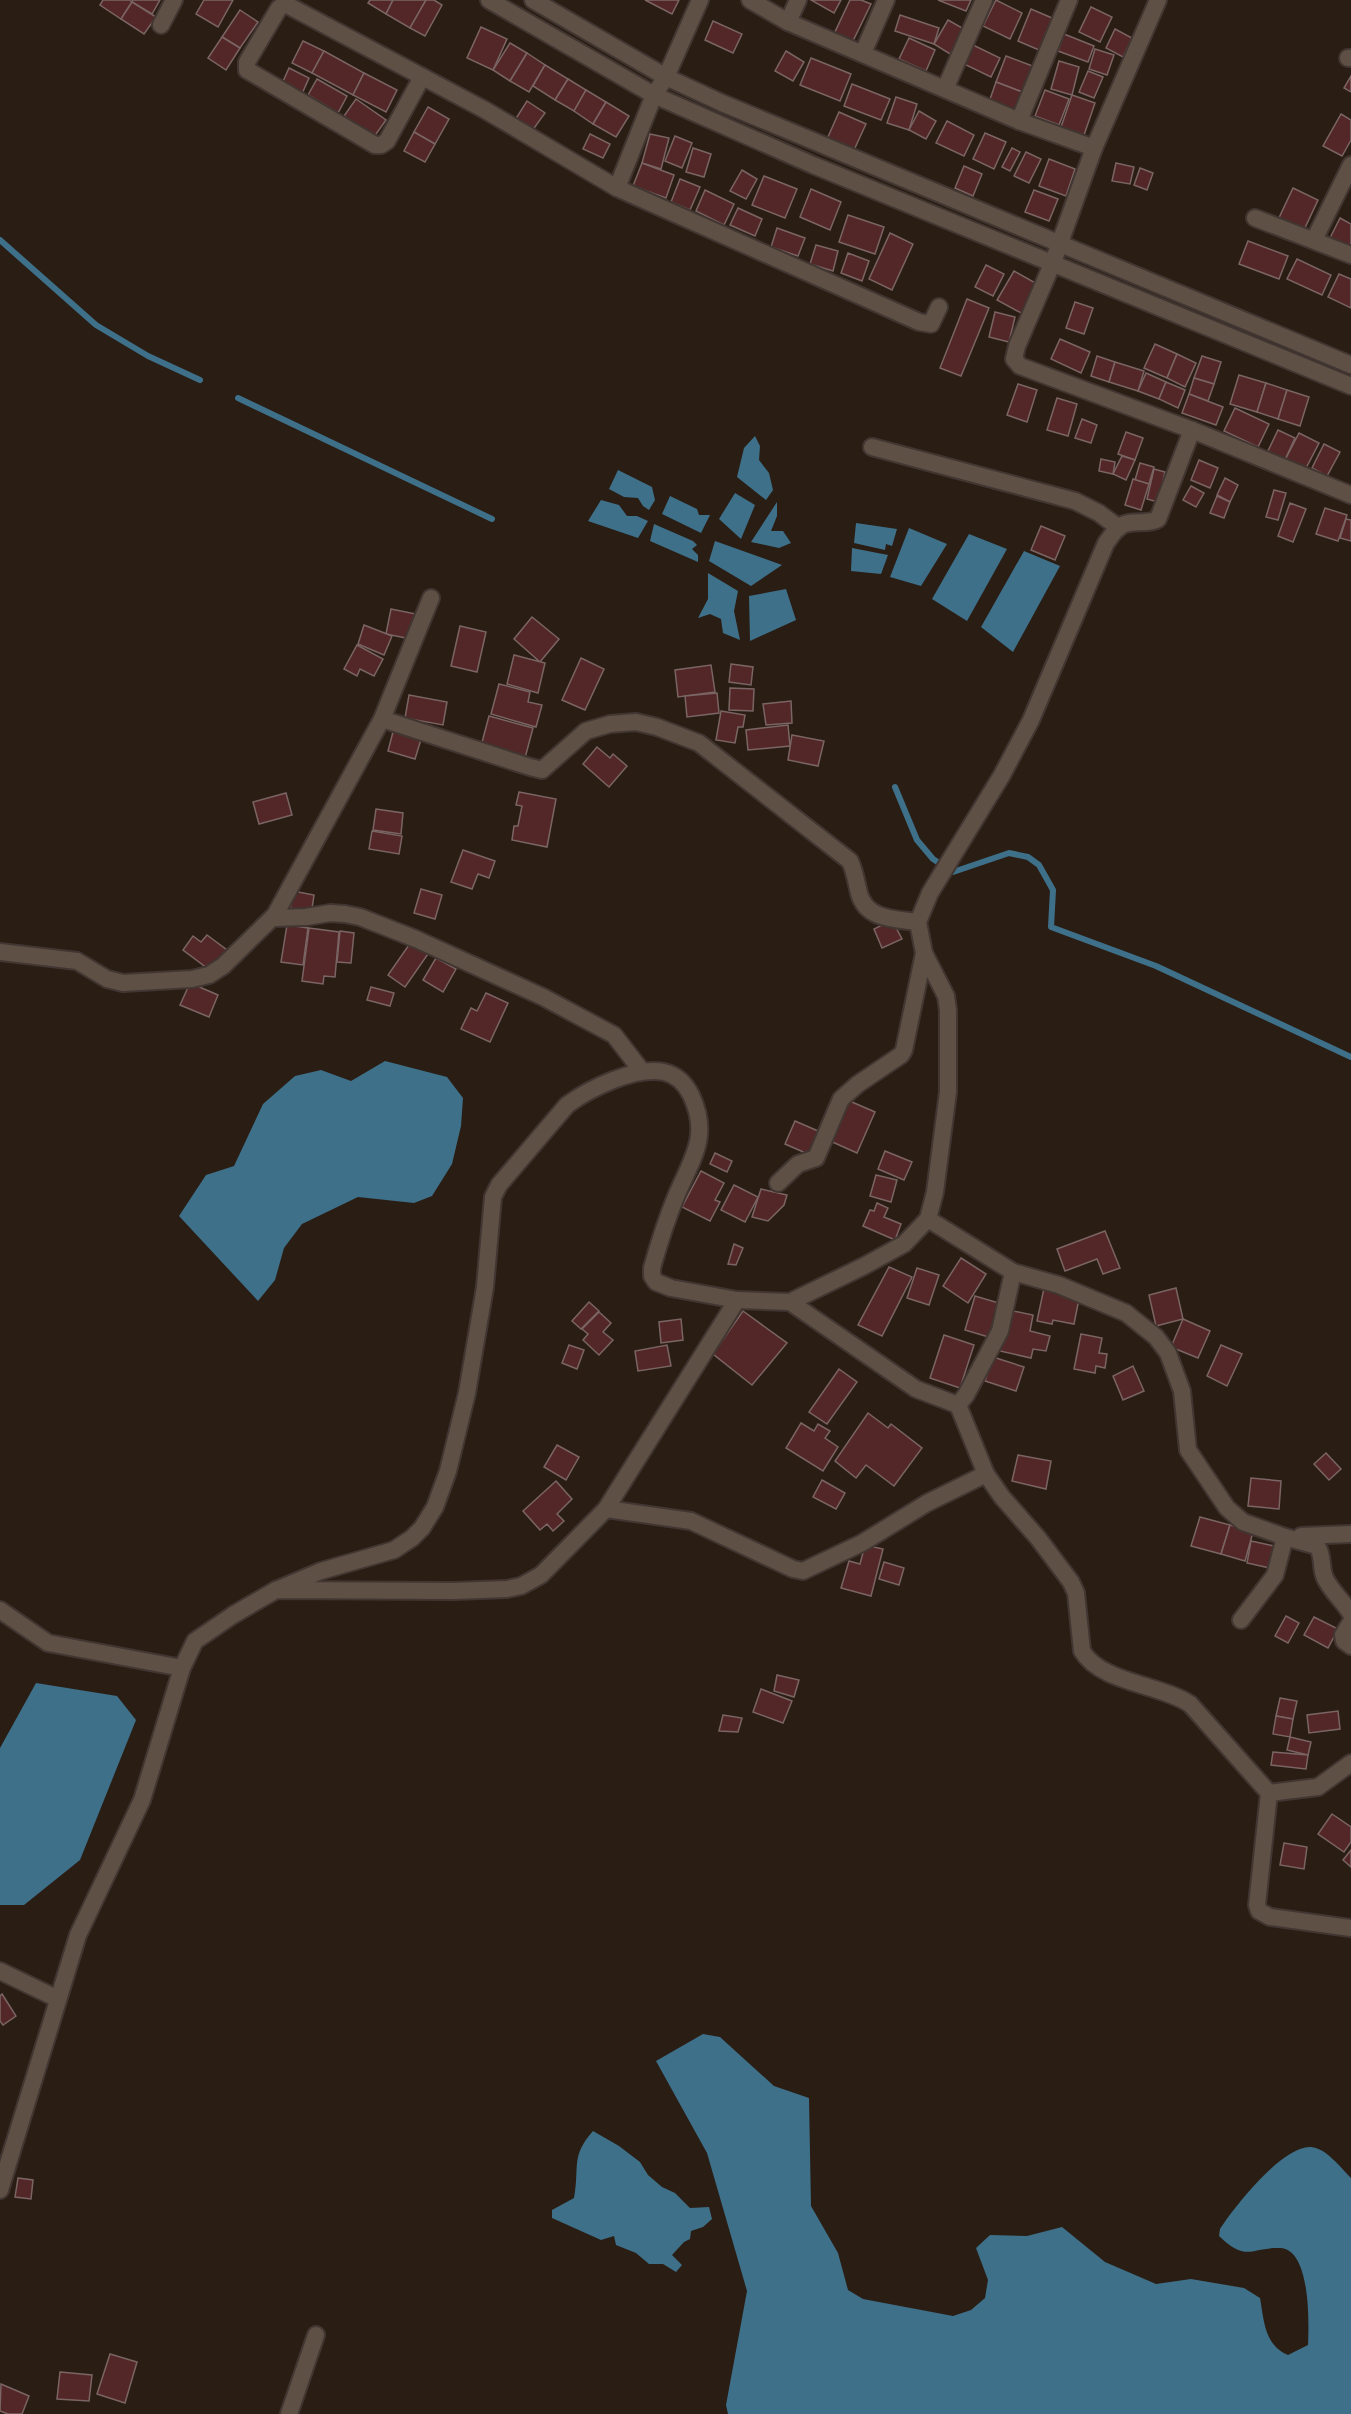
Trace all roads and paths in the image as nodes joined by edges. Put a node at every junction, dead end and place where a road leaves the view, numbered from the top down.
1 (174, 0) edge
2 (489, 0) edge
3 (533, 0) edge
4 (700, 0) edge
5 (750, 0) edge
6 (798, 0) edge
7 (886, 0) edge
8 (984, 0) edge
9 (1069, 0) edge
10 (1158, 0) edge
11 (788, 22) junction
12 (161, 25) dead end
13 (863, 53) junction
14 (666, 76) junction
15 (422, 77) junction
16 (945, 89) junction
17 (654, 96) junction
18 (1018, 121) junction
19 (1094, 148) junction
20 (1351, 165) edge
21 (617, 188) junction
22 (1255, 218) dead end
23 (1314, 240) junction
24 (1060, 243) junction
25 (1351, 255) edge
26 (1053, 262) junction
27 (939, 307) dead end
28 (1351, 365) edge
29 (1351, 386) edge
30 (1192, 430) junction
31 (872, 447) dead end
32 (1351, 495) edge
33 (1119, 528) junction
34 (430, 598) dead end
35 (382, 719) junction
36 (274, 918) junction
37 (918, 922) junction
38 (0, 952) edge
39 (924, 953) junction
40 (641, 1070) junction
41 (778, 1183) dead end
42 (928, 1219) junction
43 (1013, 1272) junction
44 (737, 1300) junction
45 (790, 1302) junction
46 (958, 1405) junction
47 (986, 1474) junction
48 (606, 1509) junction
49 (1351, 1534) edge
50 (1285, 1537) junction
51 (276, 1590) junction
52 (0, 1610) edge
53 (1351, 1614) edge
54 (1241, 1620) dead end
55 (1351, 1622) edge
56 (1351, 1646) edge
57 (182, 1668) junction
58 (1351, 1763) edge
59 (1269, 1793) junction
60 (1351, 1928) edge
61 (0, 1971) edge
62 (58, 2000) junction
63 (0, 2190) edge
64 (316, 2335) dead end
65 (290, 2414) edge

1 - 12 street
2 - 17 street
3 - 14 street
4 - 14 street
5 - 11 street
6 - 11 street
7 - 13 street
8 - 16 street
9 - 18 street
10 - 19 street
11 - 13 street
13 - 16 street
14 - 17 street
14 - 24 street
15 - 15 street
15 - 21 street
16 - 18 street
17 - 21 street
17 - 26 street
18 - 19 street
19 - 24 street
20 - 23 street
21 - 27 street
22 - 23 street
23 - 25 street
24 - 26 street
24 - 28 street
26 - 29 street
26 - 30 street
30 - 32 street
30 - 33 street
31 - 33 street
33 - 37 street
34 - 35 street
35 - 36 street
35 - 37 street
36 - 38 street
36 - 40 street
37 - 39 street
39 - 41 street
39 - 42 street
40 - 44 street
40 - 51 street
42 - 43 street
42 - 45 street
43 - 46 street
43 - 50 street
44 - 45 street
44 - 48 street
45 - 46 street
46 - 47 street
47 - 48 street
47 - 59 street
48 - 51 street
49 - 50 street
50 - 53 street
50 - 54 street
51 - 57 street
52 - 57 street
55 - 56 street
57 - 62 street
58 - 59 street
59 - 60 street
61 - 62 street
62 - 63 street
64 - 65 street

